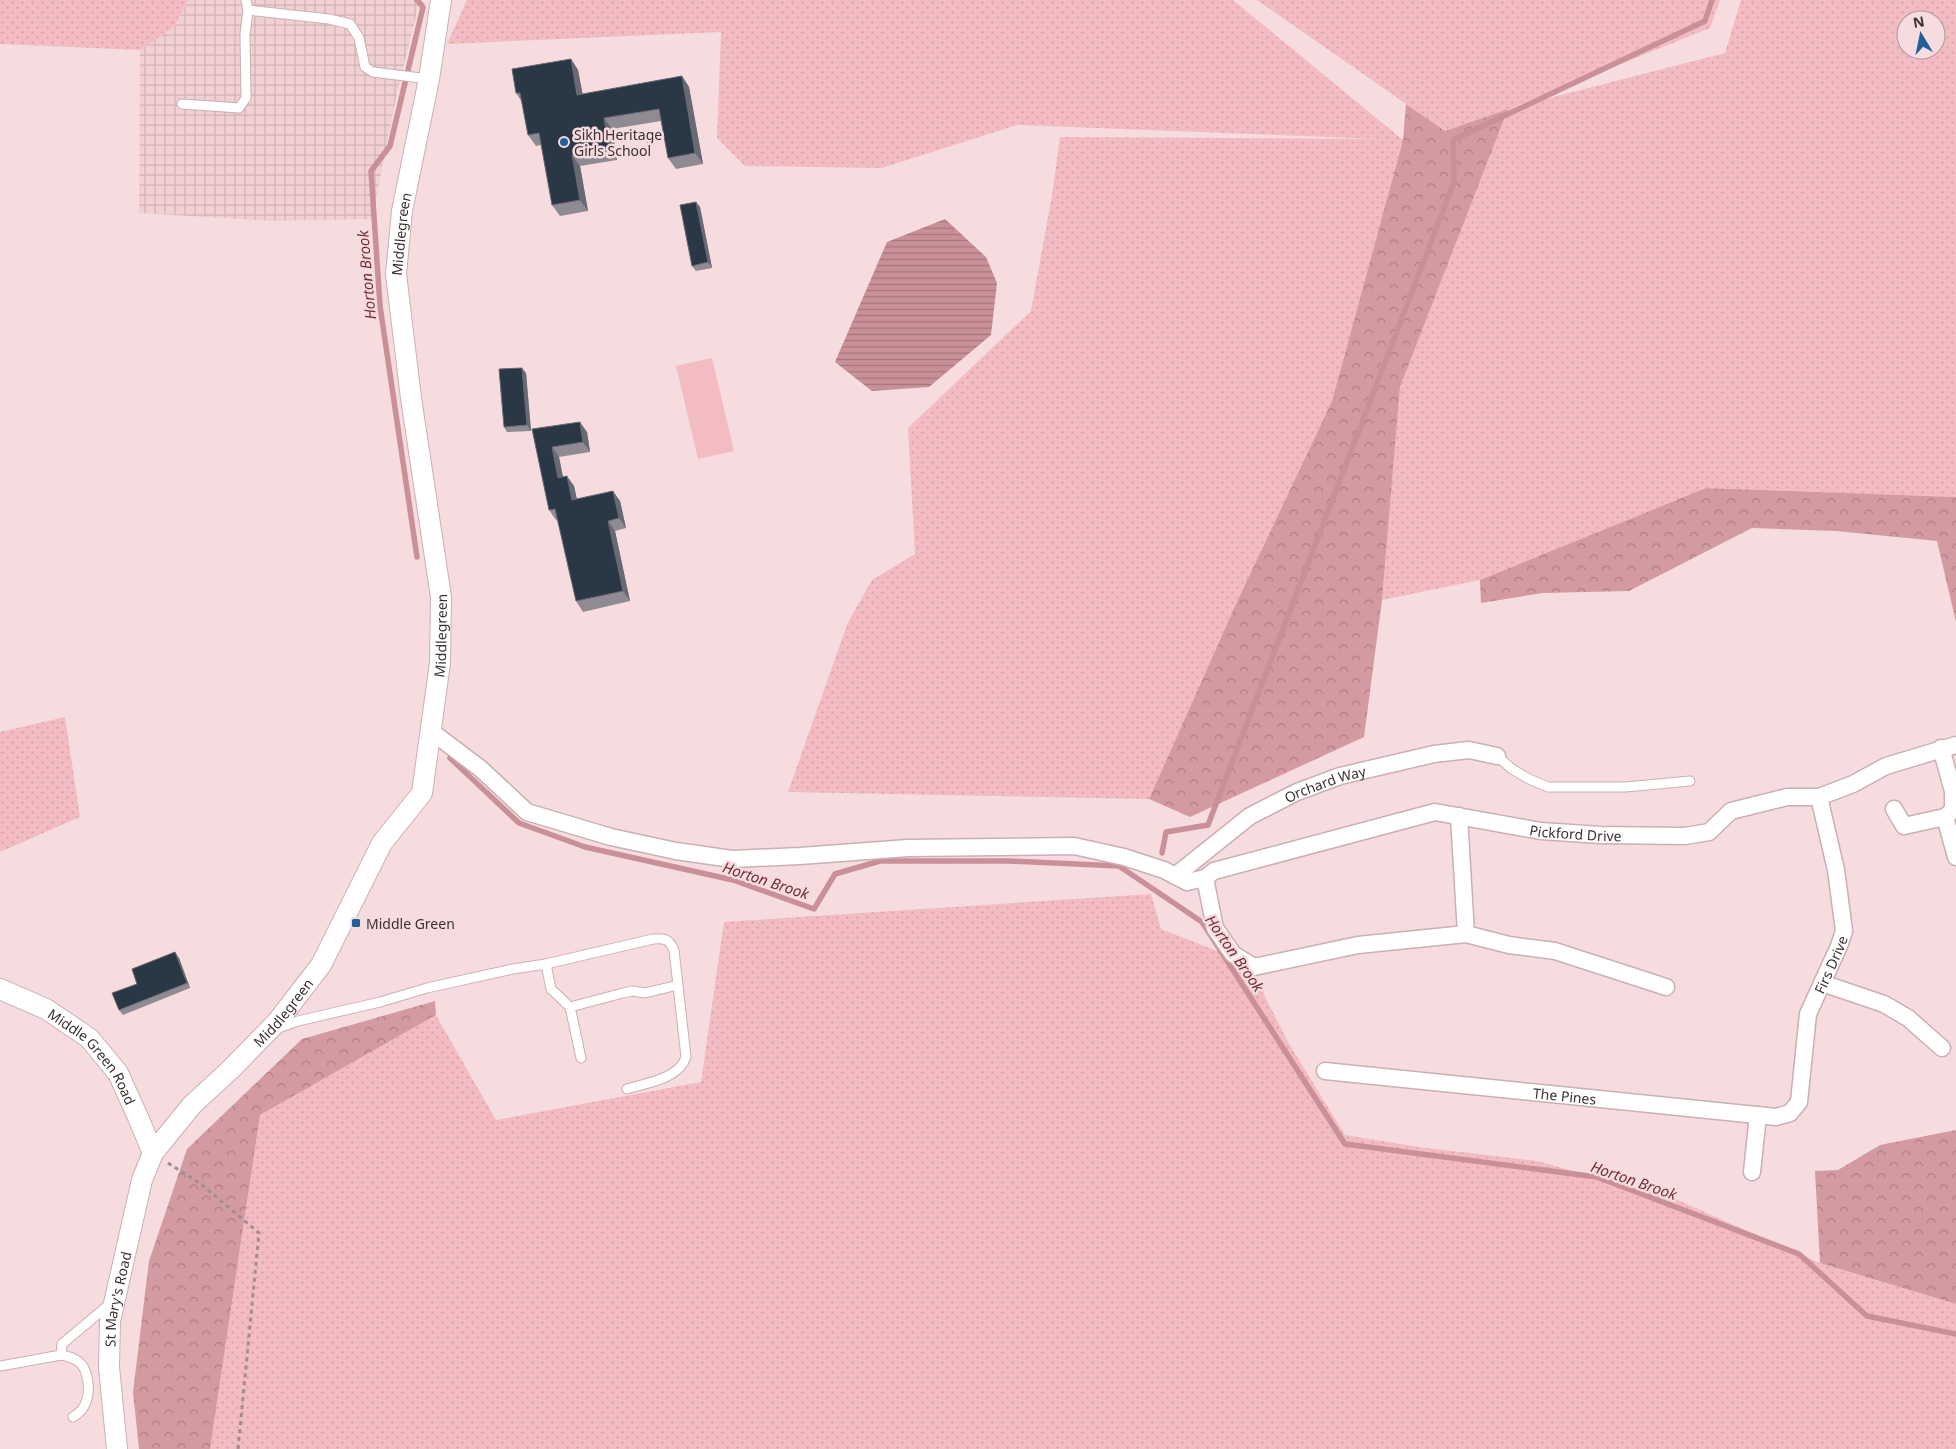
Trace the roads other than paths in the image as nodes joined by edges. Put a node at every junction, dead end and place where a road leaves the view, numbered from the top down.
1 (246, 0) edge
2 (441, 0) edge
3 (248, 10) junction
4 (429, 80) junction
5 (182, 104) dead end
6 (431, 731) junction
7 (1949, 746) edge
8 (1497, 756) joint
9 (1690, 781) dead end
10 (1819, 797) junction
11 (1894, 809) dead end
12 (1459, 816) junction
13 (1945, 817) junction
14 (1956, 857) edge
15 (1205, 878) junction
16 (1181, 879) junction
17 (1466, 934) junction
18 (546, 964) junction
19 (1822, 983) junction
20 (678, 985) junction
21 (1666, 987) dead end
22 (0, 989) edge
23 (570, 1007) junction
24 (268, 1031) junction
25 (1942, 1048) dead end
26 (581, 1058) dead end
27 (1324, 1071) dead end
28 (627, 1089) dead end
29 (1798, 1102) joint
30 (1758, 1115) junction
31 (153, 1154) junction
32 (1752, 1172) dead end
33 (113, 1302) junction
34 (61, 1354) junction
35 (0, 1366) edge
36 (73, 1417) dead end
37 (117, 1449) edge

1 - 3 lane
2 - 4 street, Middlegreen
3 - 4 lane
3 - 5 lane
4 - 6 street, Middlegreen
6 - 16 street
6 - 24 street, Middlegreen
7 - 10 street, Pickford Drive
7 - 13 street
8 - 9 lane
8 - 16 street, Orchard Way
10 - 12 street, Pickford Drive
10 - 19 street, Firs Drive
11 - 13 street
12 - 15 street, Pickford Drive
12 - 17 street
13 - 14 street
15 - 16 street, Pickford Drive
15 - 17 street
17 - 21 street
18 - 20 lane
18 - 23 lane
18 - 24 lane
19 - 25 street
19 - 29 street, Firs Drive
20 - 23 lane
20 - 28 lane
22 - 31 street, Middle Green Road
23 - 26 lane
24 - 31 street, Middlegreen
27 - 30 street, The Pines
29 - 30 street, The Pines
30 - 32 street
31 - 33 street, St Mary's Road
33 - 34 lane
33 - 37 street, St Mary's Road
34 - 35 lane
34 - 36 lane

